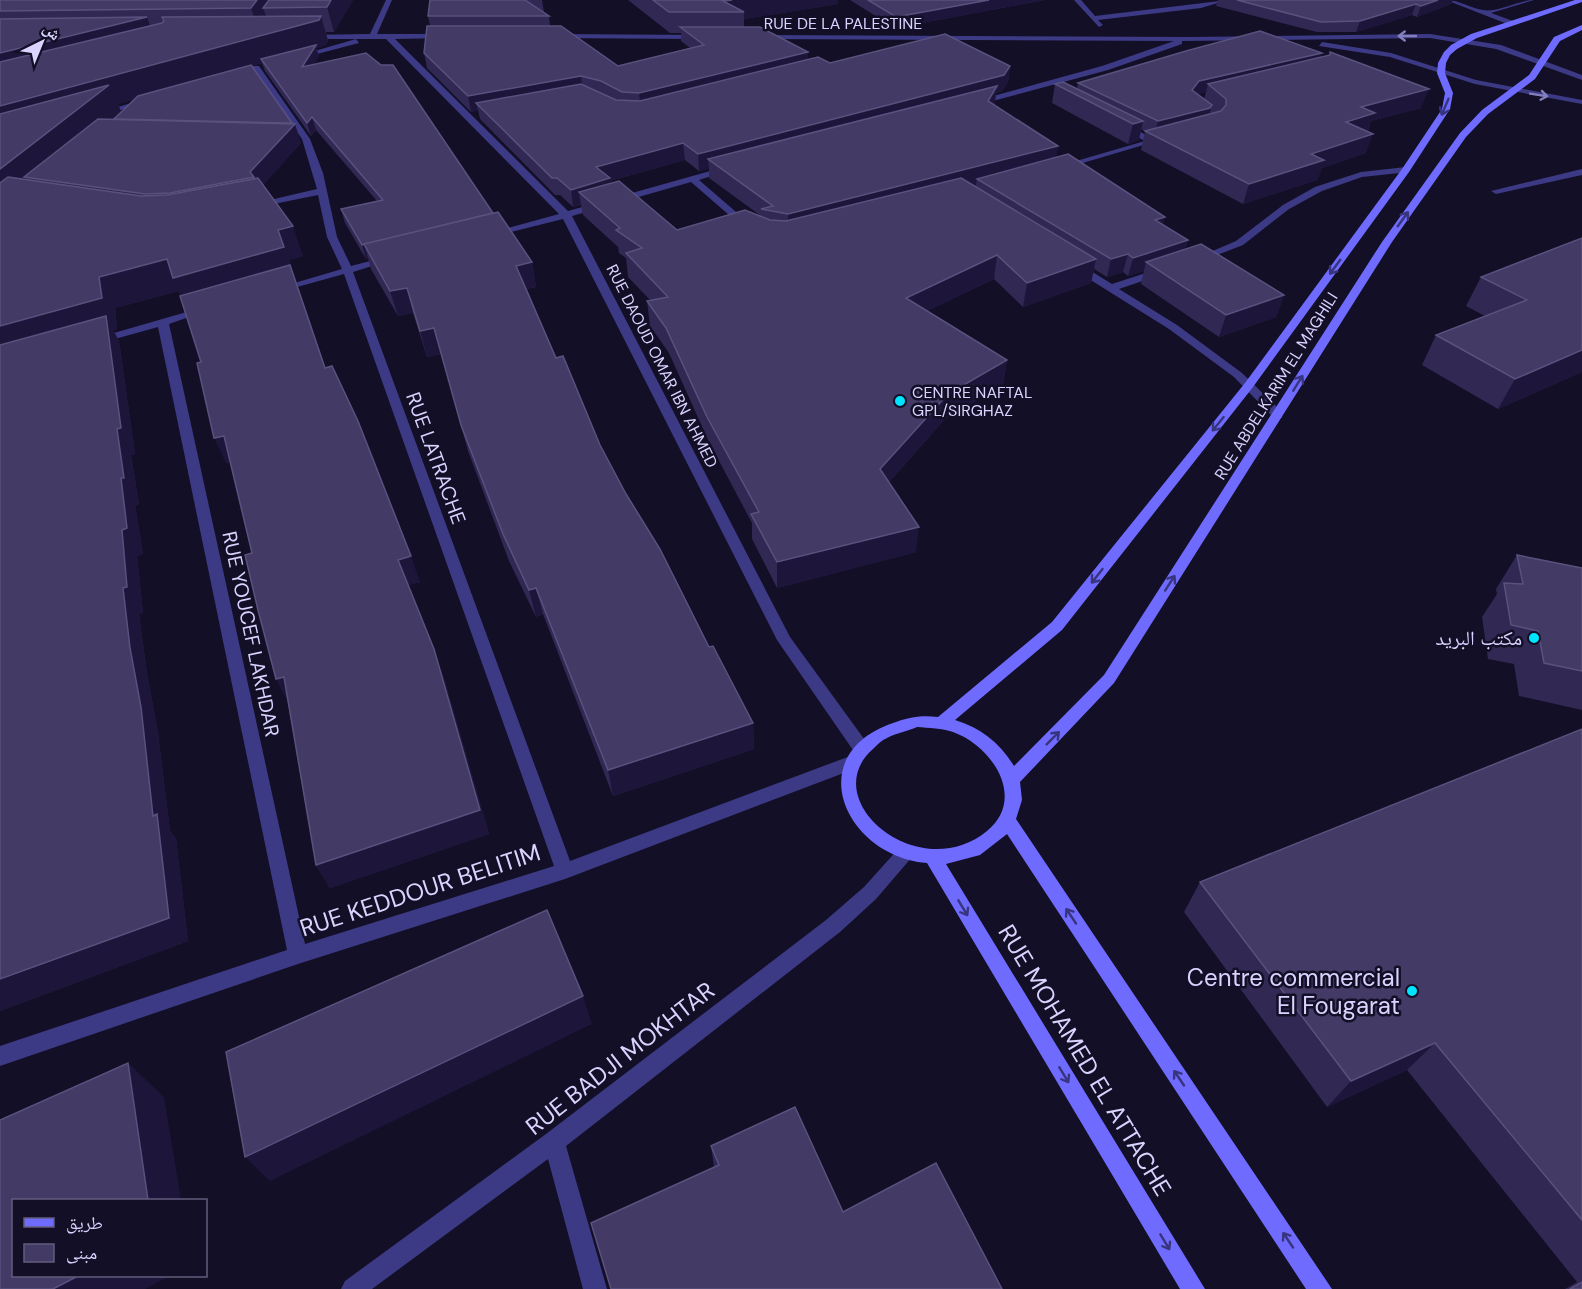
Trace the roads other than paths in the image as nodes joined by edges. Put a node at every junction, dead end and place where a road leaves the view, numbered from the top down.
1 (389, 0) edge
2 (1077, 0) edge
3 (1225, 0) edge
4 (1449, 0) edge
5 (1531, 0) edge
6 (1582, 0) edge
7 (1485, 13) junction
8 (1093, 18) junction
9 (1510, 23) junction
10 (1582, 27) edge
11 (373, 36) junction
12 (388, 36) junction
13 (460, 36) edge
14 (544, 36) edge
15 (295, 37) edge
16 (712, 37) edge
17 (748, 37) edge
18 (940, 37) junction
19 (1254, 37) junction
20 (1111, 38) junction
21 (1190, 39) junction
22 (1465, 40) junction
23 (907, 46) edge
24 (288, 60) edge
25 (1541, 61) junction
26 (256, 69) edge
27 (1441, 73) junction
28 (1582, 78) edge
29 (1042, 86) junction
30 (1052, 91) dead end
31 (1514, 91) junction
32 (153, 99) edge
33 (141, 102) junction
34 (1582, 102) edge
35 (963, 107) edge
36 (98, 114) dead end
37 (118, 121) edge
38 (1113, 121) edge
39 (1165, 138) edge
40 (1153, 141) junction
41 (736, 166) edge
42 (1053, 170) edge
43 (1406, 170) junction
44 (1582, 172) edge
45 (691, 178) junction
46 (322, 191) junction
47 (1496, 191) dead end
48 (246, 207) edge
49 (566, 215) junction
50 (758, 232) edge
51 (486, 235) edge
52 (405, 255) edge
53 (1192, 261) edge
54 (1070, 263) edge
55 (1172, 267) edge
56 (347, 269) junction
57 (1110, 288) junction
58 (271, 291) edge
59 (217, 307) edge
60 (162, 322) junction
61 (87, 344) edge
62 (1249, 385) junction
63 (1278, 415) junction
64 (941, 723) junction
65 (856, 755) junction
66 (1012, 779) junction
67 (1008, 821) junction
68 (906, 852) junction
69 (933, 858) junction
70 (565, 871) junction
71 (298, 955) junction
72 (0, 1056) edge
73 (554, 1142) junction
74 (353, 1289) edge
75 (595, 1289) edge
76 (1193, 1289) edge
77 (1320, 1289) edge

1 - 11 street
2 - 8 street
3 - 8 street
4 - 7 street
5 - 7 street
6 - 9 street
7 - 9 street
8 - 20 street
9 - 22 street
10 - 25 street, RUE ABDELKARIM EL MAGHILI
11 - 12 street
11 - 15 street
11 - 24 street
12 - 13 street
12 - 49 street, RUE DAOUD OMAR IBN AHMED
14 - 16 street
17 - 18 street, RUE DE LA PALESTINE
18 - 20 street, RUE DE LA PALESTINE
18 - 23 street
19 - 21 street, RUE DE LA PALESTINE
22 -> 19 street
19 - 27 street
20 - 21 street, RUE DE LA PALESTINE
21 - 29 street
22 - 25 street
22 - 27 street
25 - 28 street
25 - 31 street, RUE ABDELKARIM EL MAGHILI
26 - 46 street, RUE LATRACHE
27 - 31 street
27 -> 43 street
29 - 30 street
29 - 35 street
31 -> 34 street
63 -> 31 street, RUE ABDELKARIM EL MAGHILI
32 - 33 street
33 - 36 street
33 - 37 street
38 - 40 street
39 - 40 street
40 - 42 street
41 - 45 street
43 - 53 street
43 -> 62 street
44 - 47 street
45 - 49 street
45 - 50 street
46 - 48 street
46 - 56 street, RUE LATRACHE
49 - 51 street
49 - 65 street, RUE DAOUD OMAR IBN AHMED
52 - 56 street
54 - 57 street
55 - 57 street
56 - 58 street
56 - 70 street, RUE LATRACHE
57 - 62 street
59 - 60 street
60 - 61 street
60 - 71 street, RUE YOUCEF LAKHDAR
62 - 63 street
62 -> 64 street
66 -> 63 street, RUE ABDELKARIM EL MAGHILI
64 - 65 street
64 - 66 street
65 - 68 street
65 - 70 street, RUE KEDDOUR BELITIM
66 - 67 street
67 - 69 street
77 -> 67 street
68 - 69 street
68 - 73 street, RUE BADJI MOKHTAR
69 -> 76 street, RUE MOHAMED EL ATTACHE
70 - 71 street, RUE KEDDOUR BELITIM
71 - 72 street, RUE KEDDOUR BELITIM
73 - 74 street, RUE BADJI MOKHTAR
73 - 75 street

